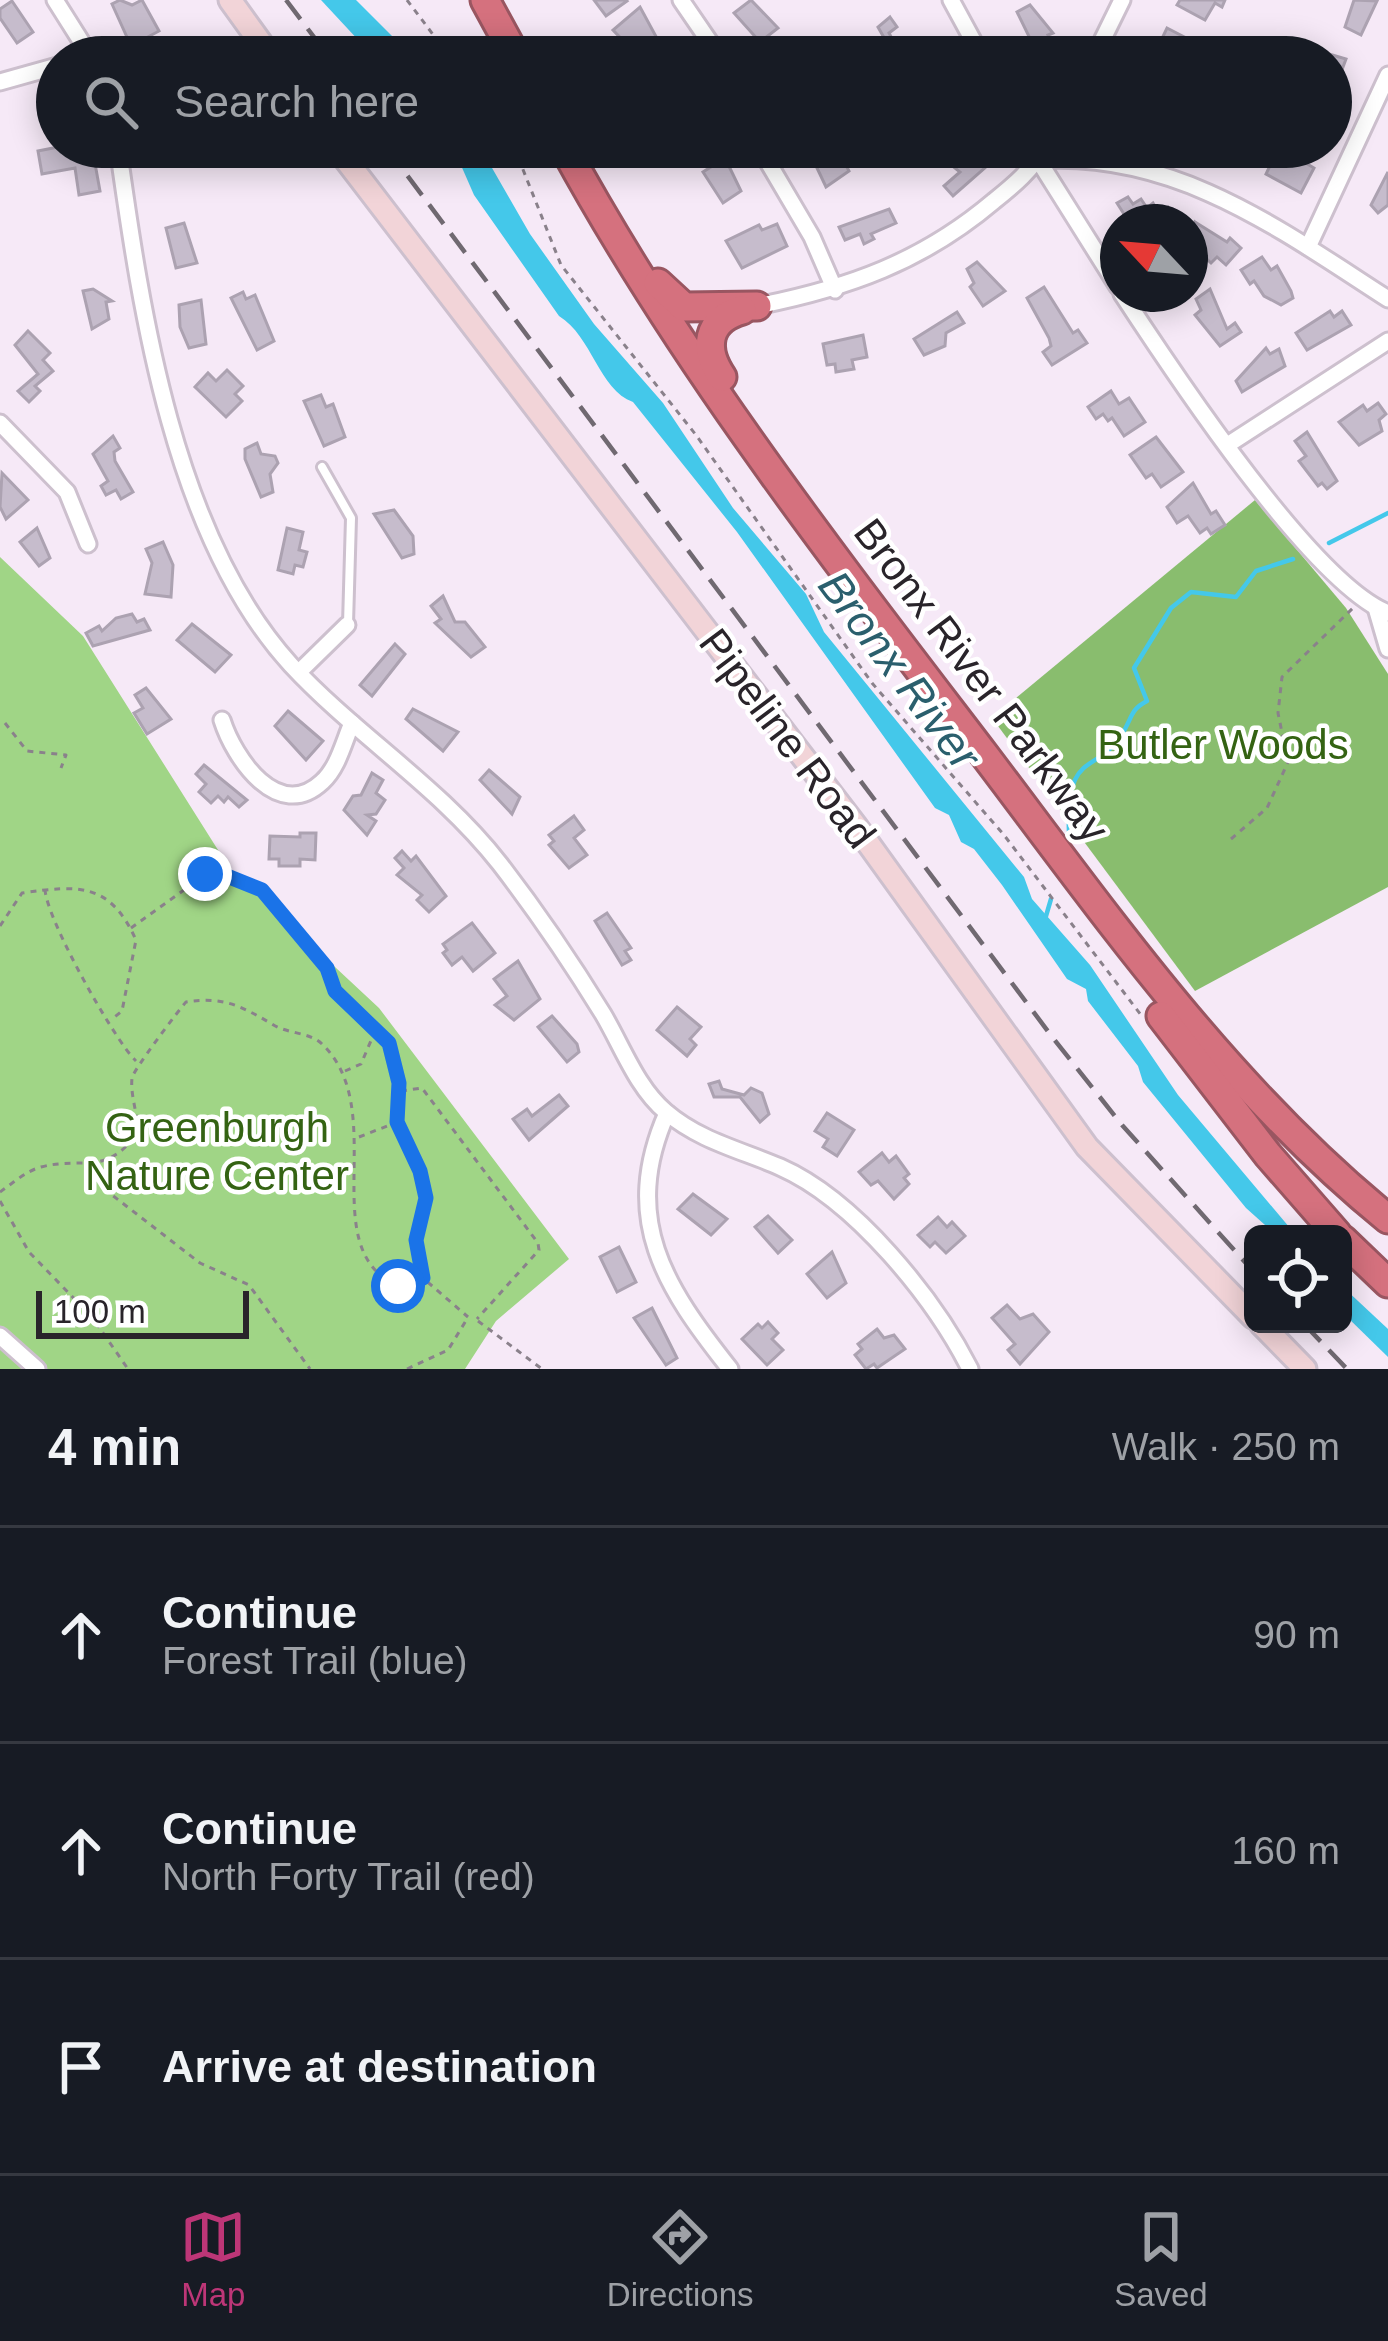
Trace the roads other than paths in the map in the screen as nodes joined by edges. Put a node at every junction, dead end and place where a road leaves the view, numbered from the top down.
1 (55, 0) edge
2 (230, 0) edge
3 (465, 0) edge
4 (485, 0) edge
5 (681, 0) edge
6 (951, 0) edge
7 (1122, 0) edge
8 (77, 36) edge
9 (256, 36) edge
10 (485, 36) edge
11 (505, 36) edge
12 (705, 36) edge
13 (971, 36) edge
14 (1104, 36) edge
15 (36, 72) edge
16 (1388, 75) edge
17 (0, 82) edge
18 (1352, 152) edge
19 (121, 168) edge
20 (352, 168) edge
21 (557, 168) edge
22 (579, 168) edge
23 (581, 168) edge
24 (771, 168) edge
25 (1021, 168) edge
26 (1048, 168) edge
27 (1136, 168) edge
28 (1345, 168) edge
29 (1308, 247) junction
30 (1100, 257) edge
31 (835, 290) junction
32 (1388, 298) edge
33 (757, 306) junction
34 (1135, 312) edge
35 (1388, 341) edge
36 (0, 423) edge
37 (1229, 444) junction
38 (322, 467) dead end
39 (775, 470) junction
40 (88, 544) dead end
41 (1376, 607) edge
42 (347, 625) joint
43 (1388, 649) edge
44 (298, 672) junction
45 (222, 720) dead end
46 (352, 723) junction
47 (667, 1113) junction
48 (1388, 1219) edge
49 (1329, 1225) edge
50 (1352, 1249) edge
51 (1388, 1283) edge
52 (1244, 1308) edge
53 (1270, 1333) edge
54 (0, 1336) edge
55 (38, 1369) edge
56 (730, 1369) edge
57 (970, 1369) edge
58 (1305, 1369) edge

1 - 8 street
2 - 9 street
3 - 10 highway
4 - 11 highway
5 - 12 street
6 - 13 street
7 - 14 street
15 - 17 street
16 - 18 street
19 - 44 street
20 - 52 street, Pipeline Road
21 - 49 highway, Bronx River Parkway
22 - 39 highway, Bronx River Parkway
23 - 33 highway
24 - 31 street
25 - 31 street
26 - 30 street
27 - 29 street
28 - 29 street
29 - 32 street
31 - 33 street
33 - 39 highway
34 - 37 street
35 - 37 street
36 - 40 street
37 - 41 street
38 - 42 lane
39 - 48 highway, Bronx River Parkway
41 - 43 street
42 - 44 street
44 - 46 street
45 - 46 street
46 - 47 street
47 - 56 street
47 - 57 street
50 - 51 highway
53 - 58 street
54 - 55 street

